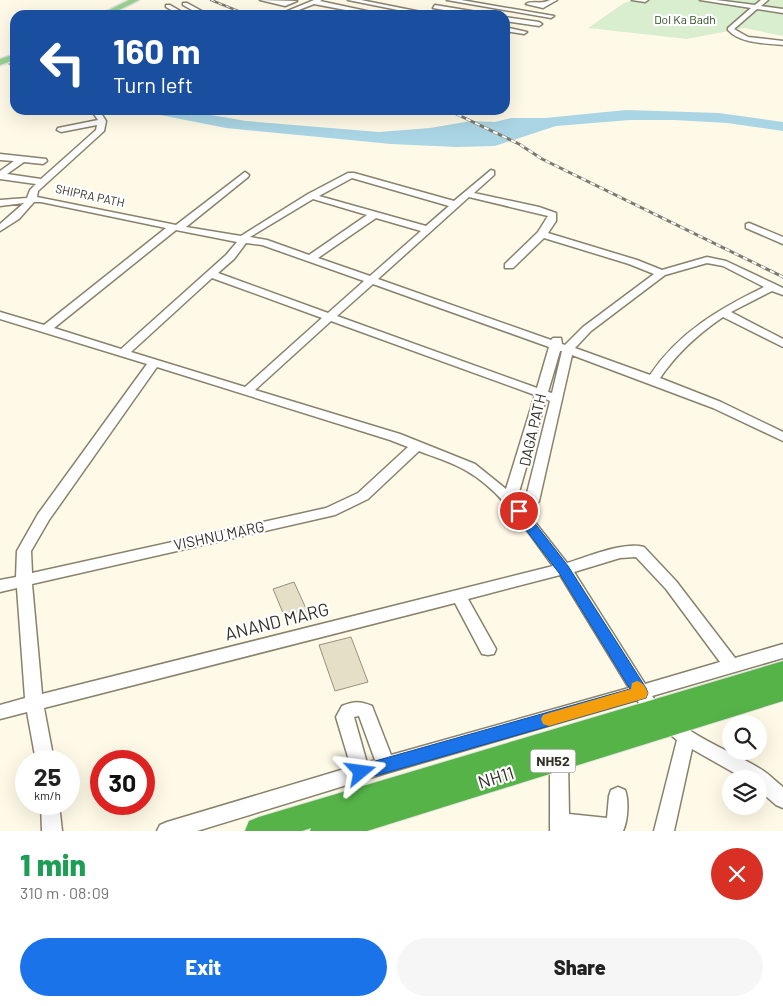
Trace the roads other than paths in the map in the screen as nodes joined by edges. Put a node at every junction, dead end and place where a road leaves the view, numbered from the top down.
1 (126, 0) edge
2 (135, 0) edge
3 (263, 0) edge
4 (351, 0) edge
5 (386, 0) edge
6 (450, 0) edge
7 (502, 0) edge
8 (554, 0) edge
9 (635, 0) edge
10 (645, 0) edge
11 (703, 0) edge
12 (764, 0) edge
13 (294, 1) edge
14 (317, 1) edge
15 (518, 2) dead end
16 (278, 3) junction
17 (285, 4) junction
18 (373, 4) junction
19 (402, 4) dead end
20 (168, 6) dead end
21 (268, 6) dead end
22 (302, 6) junction
23 (491, 6) junction
24 (543, 6) junction
25 (757, 7) junction
26 (431, 8) junction
27 (551, 8) dead end
28 (105, 10) edge
29 (114, 10) edge
30 (175, 10) edge
31 (189, 10) edge
32 (194, 10) edge
33 (293, 10) edge
34 (335, 10) edge
35 (346, 10) edge
36 (357, 10) edge
37 (404, 10) edge
38 (427, 10) edge
39 (445, 10) edge
40 (486, 10) edge
41 (783, 11) edge
42 (551, 16) dead end
43 (510, 19) edge
44 (539, 24) dead end
45 (510, 30) edge
46 (524, 32) dead end
47 (783, 43) edge
48 (98, 115) edge
49 (102, 122) junction
50 (62, 130) dead end
51 (30, 150) dead end
52 (0, 157) edge
53 (20, 159) junction
54 (43, 161) dead end
55 (491, 173) dead end
56 (245, 175) dead end
57 (1, 177) edge
58 (43, 182) junction
59 (467, 194) junction
60 (33, 196) junction
61 (311, 196) junction
62 (0, 198) edge
63 (0, 203) edge
64 (456, 205) junction
65 (374, 215) junction
66 (179, 226) junction
67 (748, 226) dead end
68 (0, 228) edge
69 (429, 230) junction
70 (542, 234) junction
71 (245, 237) junction
72 (783, 241) edge
73 (314, 256) junction
74 (509, 266) dead end
75 (661, 273) junction
76 (210, 274) junction
77 (375, 277) junction
78 (772, 287) junction
79 (783, 292) edge
80 (722, 312) junction
81 (0, 315) edge
82 (329, 318) junction
83 (46, 329) junction
84 (555, 342) junction
85 (783, 344) edge
86 (569, 347) junction
87 (124, 353) junction
88 (155, 362) junction
89 (654, 378) junction
90 (248, 391) junction
91 (540, 393) junction
92 (557, 399) junction
93 (783, 429) edge
94 (783, 437) edge
95 (417, 446) junction
96 (518, 506) junction
97 (564, 570) junction
98 (24, 580) junction
99 (0, 586) edge
100 (460, 596) junction
101 (488, 649) dead end
102 (783, 651) edge
103 (731, 665) junction
104 (783, 672) edge
105 (783, 690) edge
106 (34, 703) junction
107 (0, 712) edge
108 (662, 716) junction
109 (43, 750) edge
110 (559, 759) junction
111 (386, 765) junction
112 (361, 772) junction
113 (618, 796) dead end
114 (783, 799) edge
115 (51, 815) edge
116 (560, 827) edge
117 (338, 829) edge
118 (667, 829) edge
119 (52, 831) edge
120 (167, 831) edge
121 (259, 831) edge

1 - 28 main road
2 - 29 main road
3 - 16 street
4 - 18 street
5 - 18 street
6 - 23 street
6 - 26 street
7 - 23 street
8 - 24 street
9 - 10 street
11 - 25 street
12 - 25 street
13 - 17 street
14 - 22 street
14 - 35 street
15 - 24 street
16 - 17 street
16 - 21 street
17 - 22 street
18 - 36 street
18 - 37 street
19 - 26 street
20 - 30 street
22 - 33 street
22 - 34 street
23 - 40 street
23 - 42 street
24 - 27 street
25 - 41 street
25 - 47 street
26 - 38 street
26 - 39 street
31 - 32 street
43 - 44 street
45 - 46 street
48 - 49 street
49 - 50 street
49 - 58 street
51 - 53 street
52 - 53 street
53 - 54 street
53 - 57 street
55 - 59 street
56 - 66 street
57 - 58 street
58 - 60 street
59 - 64 street
59 - 70 street
60 - 62 street
60 - 63 street, SHIPRA PATH
60 - 66 street
60 - 68 street
61 - 64 street
61 - 65 street
61 - 71 street
64 - 69 street
65 - 69 street
65 - 73 street
66 - 71 street
66 - 83 street
67 - 72 street
69 - 77 street
70 - 74 street
70 - 75 street
71 - 73 street
71 - 76 street
73 - 77 street
75 - 78 street
75 - 86 street
76 - 82 street
76 - 87 street
77 - 82 street
77 - 84 street
78 - 79 street
78 - 80 street
80 - 85 street
80 - 89 street
81 - 83 street
82 - 90 street
82 - 91 street
83 - 87 street
84 - 86 street
84 - 91 street
86 - 89 street
86 - 92 street, DAGA PATH
87 - 88 street
88 - 90 street
88 - 98 street
89 - 93 street
89 - 94 street
90 - 95 street
91 - 92 street
91 - 96 street
92 - 96 street, DAGA PATH
95 - 96 street
95 - 98 street, VISHNU MARG
96 - 97 street
97 - 100 street, ANAND MARG
97 - 103 street, ANAND MARG
97 - 108 street
98 - 99 street, VISHNU MARG
98 - 106 street
100 - 101 street
100 - 106 street, ANAND MARG
102 - 103 street
103 - 108 street
104 - 108 highway, NH52
105 - 108 highway, NH11 / NH52
106 - 107 street, ANAND MARG
106 - 109 street
108 - 110 highway, NH11 / NH52
108 - 111 street
108 - 114 street
108 - 118 street
108 - 121 highway, NH52
110 - 116 street
110 - 117 highway, NH11 / NH52
111 - 112 street
111 - 112 street
112 - 120 street
113 - 116 street
115 - 119 street

